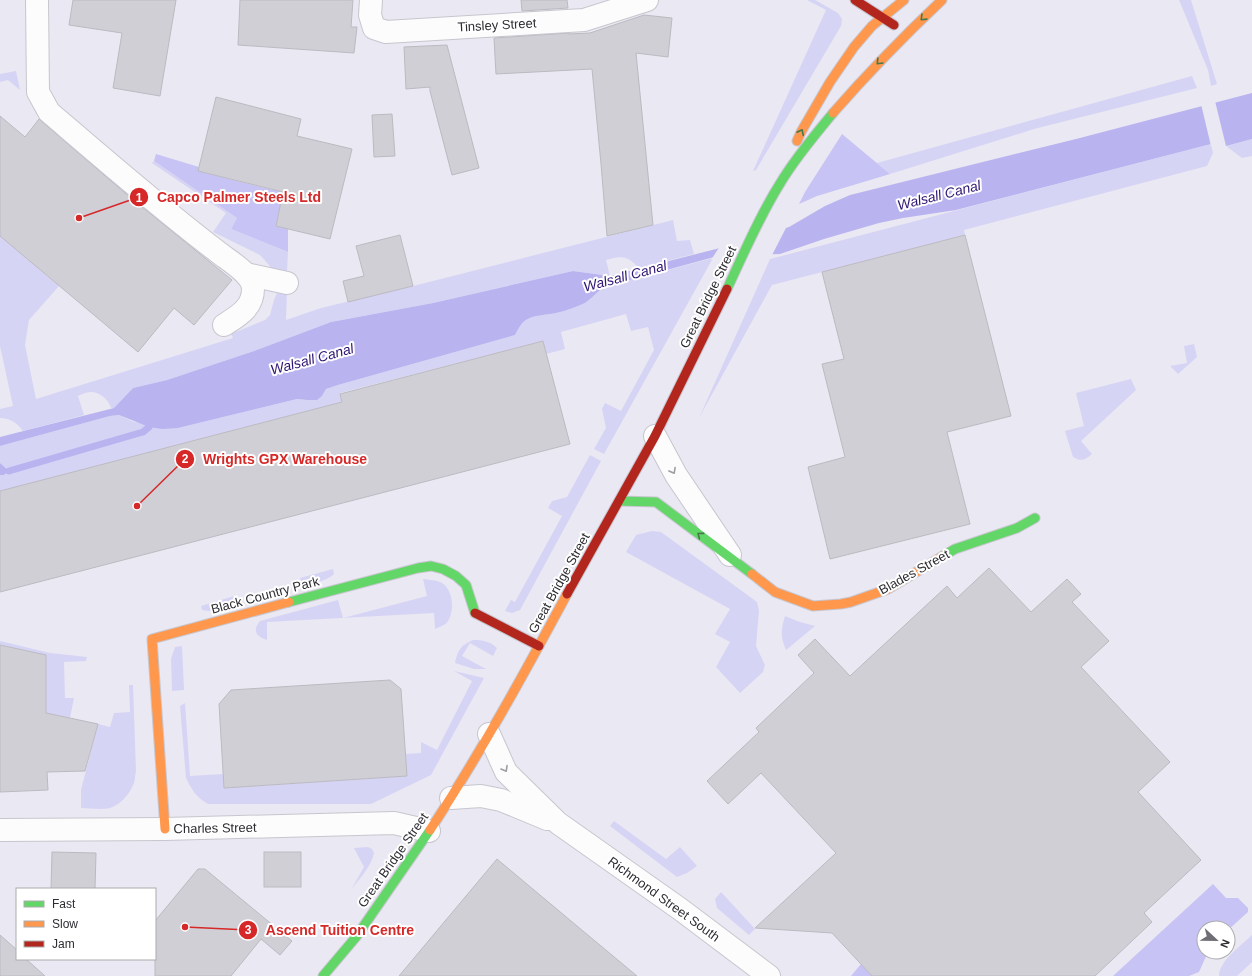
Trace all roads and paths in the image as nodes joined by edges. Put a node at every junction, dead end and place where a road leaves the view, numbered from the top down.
1 (36, 0) edge
2 (372, 0) edge
3 (647, 0) edge
4 (855, 0) edge
5 (904, 0) edge
6 (926, 0) edge
7 (941, 1) edge
8 (883, 17) junction
9 (906, 34) junction
10 (781, 181) junction
11 (246, 274) junction
12 (287, 283) dead end
13 (224, 325) dead end
14 (655, 436) junction
15 (619, 501) junction
16 (1035, 518) dead end
17 (732, 558) junction
18 (539, 646) junction
19 (489, 734) junction
20 (451, 798) junction
21 (558, 823) junction
22 (165, 829) junction
23 (0, 830) edge
24 (429, 831) junction
25 (756, 972) edge
26 (323, 976) edge

1 - 11 street
2 - 3 street, Tinsley Street
4 - 8 street
5 - 8 street, Great Bridge Street
6 - 7 street
7 -> 9 street, Great Bridge Street
8 - 9 street
10 -> 8 street, Great Bridge Street
9 -> 10 street, Great Bridge Street
10 - 14 street, Great Bridge Street
11 - 12 street
11 - 13 street
14 - 15 street, Great Bridge Street
14 -> 17 street, Blades Street
17 -> 15 street, Blades Street
15 - 18 street, Great Bridge Street
16 - 17 street, Blades Street
18 - 19 street, Great Bridge Street
18 - 22 street, Black Country Park
19 - 20 street, Great Bridge Street
19 -> 21 street, Richmond Street South
20 - 21 street, Richmond Street South
20 - 24 street, Great Bridge Street
21 - 25 street, Richmond Street South
22 - 23 street, Charles Street
22 - 24 street, Charles Street
24 - 26 street, Great Bridge Street

